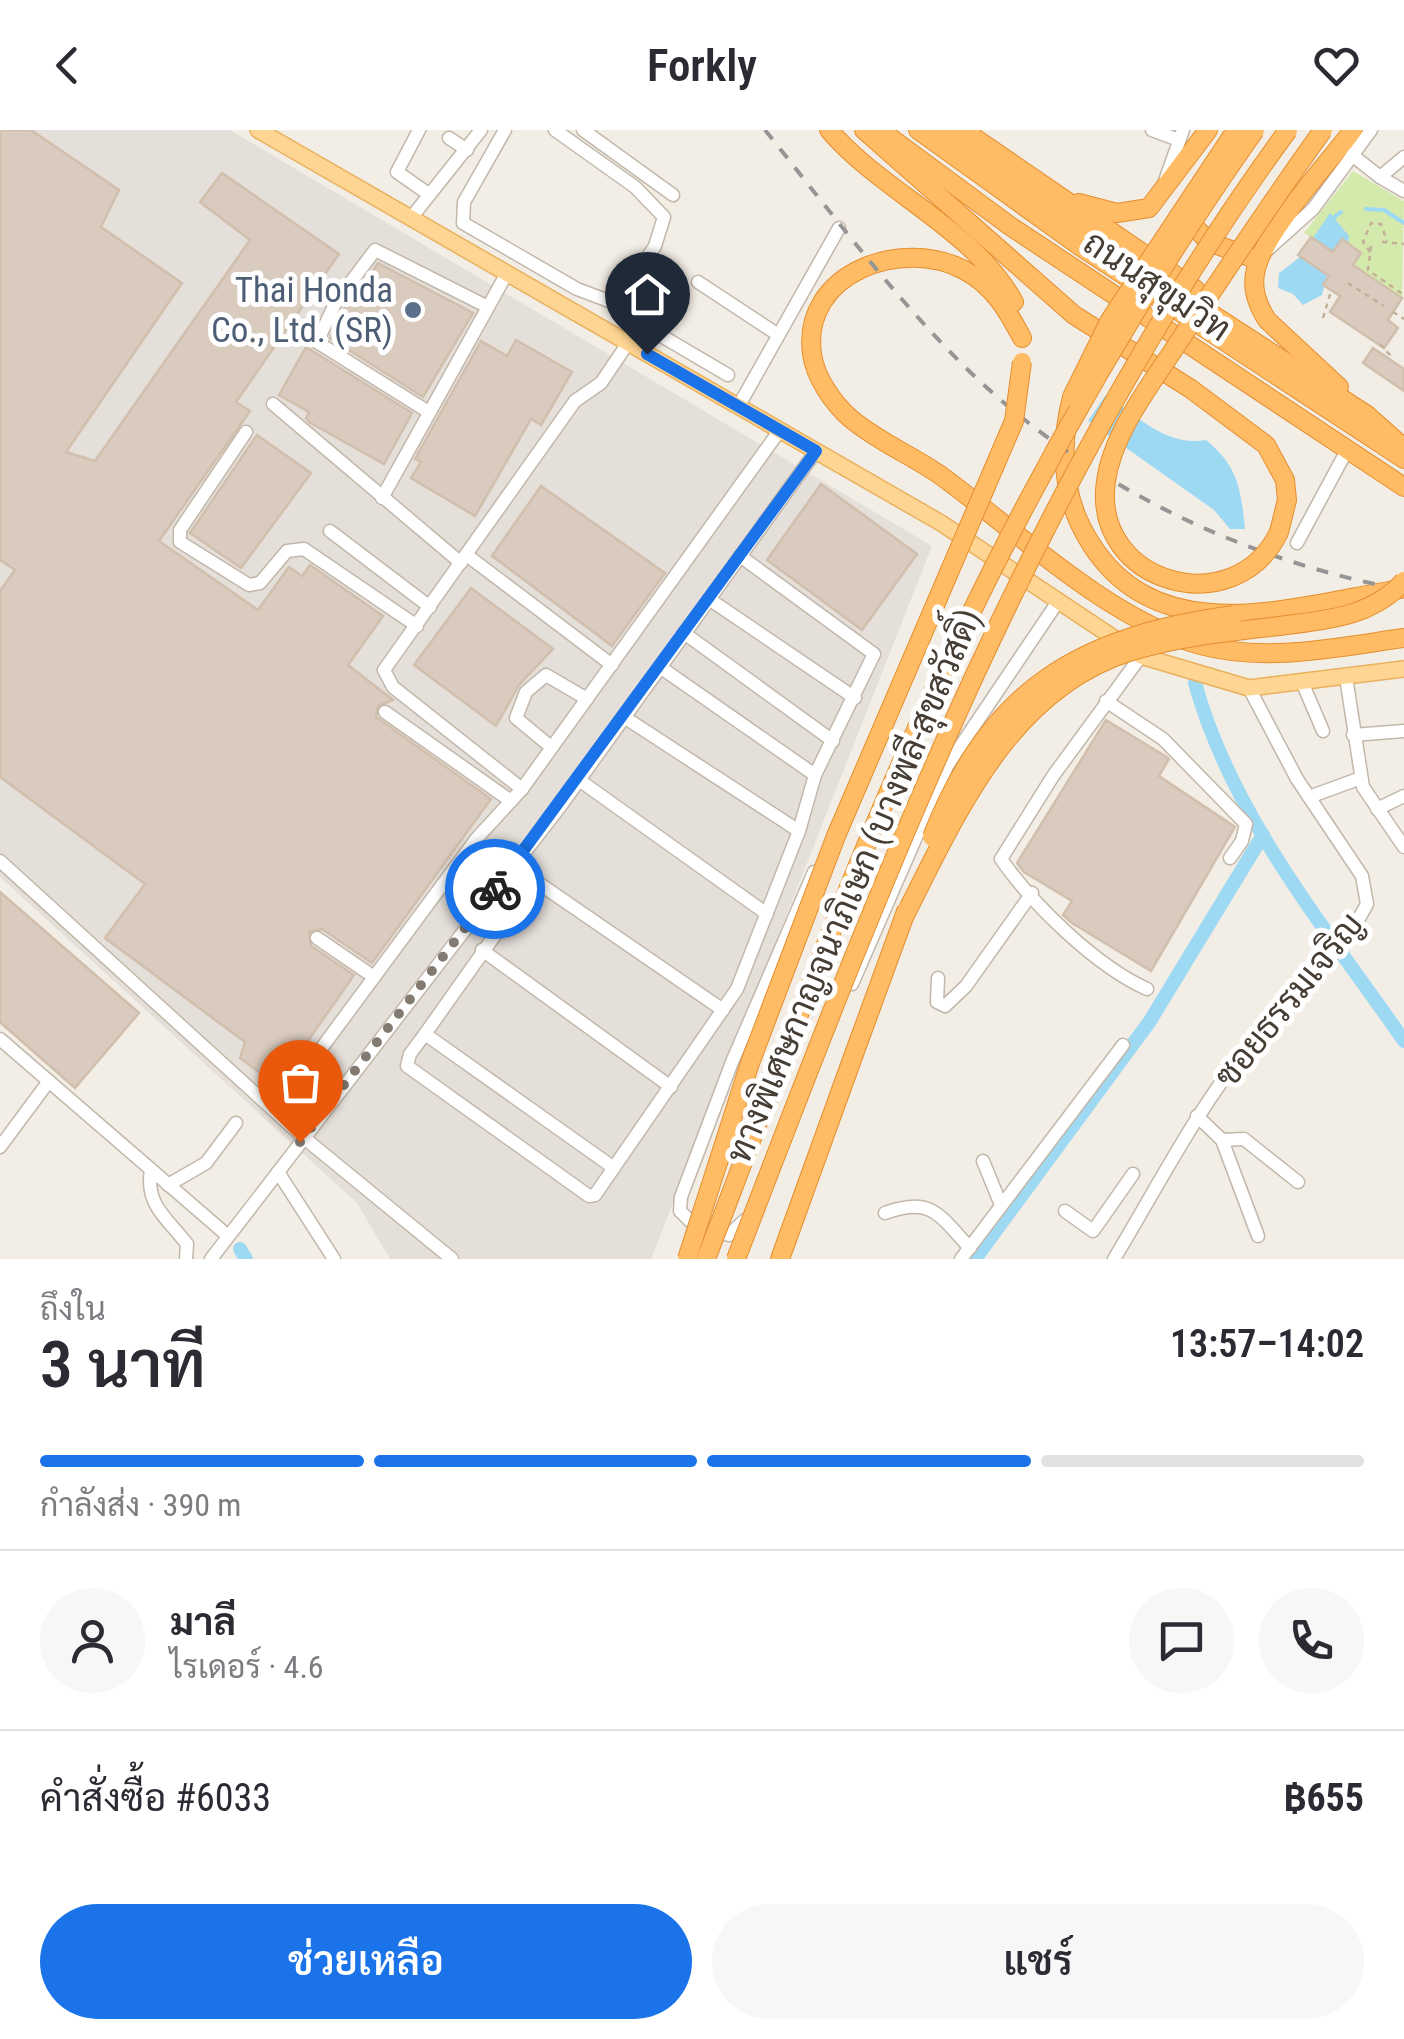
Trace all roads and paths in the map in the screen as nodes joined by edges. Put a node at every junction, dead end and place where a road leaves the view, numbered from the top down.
1 (258, 130) edge
2 (419, 130) edge
3 (481, 130) edge
4 (505, 130) edge
5 (555, 130) edge
6 (583, 130) edge
7 (828, 130) edge
8 (864, 130) edge
9 (880, 130) edge
10 (918, 130) edge
11 (944, 130) edge
12 (964, 130) edge
13 (1152, 130) edge
14 (1208, 130) edge
15 (1236, 130) edge
16 (1244, 130) edge
17 (1256, 130) edge
18 (1288, 130) edge
19 (1323, 130) edge
20 (1354, 130) edge
21 (1371, 130) edge
22 (1181, 135) edge
23 (449, 138) dead end
24 (467, 150) junction
25 (1352, 155) junction
26 (1404, 156) edge
27 (1380, 178) junction
28 (1404, 191) edge
29 (427, 194) junction
30 (1055, 194) junction
31 (673, 195) dead end
32 (1157, 202) junction
33 (410, 218) junction
34 (839, 228) dead end
35 (1404, 244) edge
36 (1371, 246) dead end
37 (1370, 252) junction
38 (1260, 256) junction
39 (507, 273) junction
40 (698, 282) dead end
41 (1348, 283) dead end
42 (1331, 290) dead end
43 (1404, 295) edge
44 (1384, 306) dead end
45 (488, 307) junction
46 (1393, 312) dead end
47 (631, 318) dead end
48 (1323, 318) dead end
49 (1404, 319) edge
50 (777, 334) junction
51 (1022, 338) junction
52 (628, 343) junction
53 (1380, 344) dead end
54 (678, 346) junction
55 (1388, 359) dead end
56 (666, 365) junction
57 (728, 375) dead end
58 (1339, 387) junction
59 (273, 404) dead end
60 (738, 406) junction
61 (428, 411) junction
62 (1404, 428) edge
63 (780, 430) junction
64 (246, 432) dead end
65 (1404, 448) edge
66 (816, 451) junction
67 (1346, 452) junction
68 (1404, 459) edge
69 (1404, 487) edge
70 (382, 498) junction
71 (330, 531) dead end
72 (960, 536) junction
73 (1297, 544) dead end
74 (740, 556) junction
75 (465, 559) junction
76 (1404, 585) edge
77 (709, 599) junction
78 (1059, 600) junction
79 (430, 608) junction
80 (1234, 616) junction
81 (417, 626) junction
82 (684, 633) junction
83 (1404, 638) edge
84 (1141, 656) junction
85 (612, 664) junction
86 (660, 667) junction
87 (1404, 669) edge
88 (1346, 677) junction
89 (1302, 682) junction
90 (1248, 688) junction
91 (587, 698) junction
92 (855, 698) junction
93 (1106, 701) junction
94 (384, 712) dead end
95 (624, 717) junction
96 (1323, 731) dead end
97 (1404, 732) edge
98 (1352, 736) junction
99 (833, 741) junction
100 (550, 747) junction
101 (815, 775) junction
102 (1362, 778) junction
103 (578, 780) junction
104 (522, 789) junction
105 (1404, 796) edge
106 (1309, 797) junction
107 (511, 800) junction
108 (1377, 809) junction
109 (799, 831) junction
110 (1404, 846) edge
111 (1230, 858) dead end
112 (0, 861) edge
113 (1032, 893) junction
114 (767, 914) junction
115 (904, 917) junction
116 (317, 938) dead end
117 (482, 950) junction
118 (374, 977) junction
119 (938, 978) dead end
120 (1148, 988) dead end
121 (722, 1010) junction
122 (425, 1034) junction
123 (0, 1039) edge
124 (1123, 1045) dead end
125 (312, 1062) dead end
126 (49, 1081) junction
127 (670, 1087) junction
128 (1198, 1116) junction
129 (236, 1122) dead end
130 (1222, 1140) junction
131 (300, 1142) junction
132 (0, 1148) edge
133 (983, 1160) dead end
134 (614, 1168) junction
135 (151, 1170) junction
136 (278, 1172) junction
137 (1133, 1174) dead end
138 (1298, 1182) dead end
139 (168, 1185) junction
140 (1002, 1205) junction
141 (1113, 1205) junction
142 (1065, 1212) dead end
143 (885, 1213) dead end
144 (1137, 1221) junction
145 (228, 1236) junction
146 (1258, 1236) dead end
147 (966, 1253) edge
148 (186, 1259) edge
149 (211, 1259) edge
150 (334, 1259) edge
151 (452, 1259) edge
152 (687, 1259) edge
153 (706, 1259) edge
154 (736, 1259) edge
155 (780, 1259) edge
156 (1114, 1259) edge

1 - 33 main road
2 - 29 street
3 - 24 street
4 - 5 street
6 - 31 street
7 - 51 highway
8 - 19 highway, bridge
9 - 67 highway, ถนนสุขุมวิท
10 - 68 highway, ถนนสุขุมวิท
11 - 65 highway
12 - 30 highway
13 - 22 street
14 - 32 highway
15 - 80 highway, bridge
16 - 38 highway
17 - 153 highway, ทางพิเศษกาญจนาภิเษก (บางพลี-สุขสวัสดิ์), bridge
18 - 154 highway, ทางพิเศษกาญจนาภิเษก (บางพลี-สุขสวัสดิ์), bridge
20 - 38 highway
21 - 25 street
22 - 32 street
23 - 24 street
24 - 29 street
25 - 27 street
25 - 38 street
26 - 27 street
27 - 28 street
29 - 33 street
30 - 32 highway
30 - 58 highway
33 - 39 main road
34 - 50 street
35 - 37 path
36 - 37 path
37 - 43 path
38 - 58 highway
39 - 45 street
39 - 52 main road
40 - 50 street
41 - 44 path
42 - 48 path
45 - 61 street
45 - 61 street
46 - 49 path
47 - 54 street
50 - 60 street
51 - 83 highway
51 - 152 highway, bridge
52 - 56 main road
52 - 75 street
53 - 55 path
54 - 56 street
54 - 57 street
56 - 60 main road
58 - 62 highway
59 - 70 street
60 - 63 main road
61 - 70 street
63 - 66 main road
63 - 85 street
64 - 81 street
66 - 72 main road
66 - 74 street
67 - 69 highway, ถนนสุขุมวิท
67 - 73 street
70 - 75 street
71 - 79 street
72 - 78 main road
72 - 78 street
74 - 77 street
74 - 92 street
75 - 79 street
75 - 85 street
76 - 80 highway
76 - 115 highway, bridge
77 - 82 street
77 - 92 street
78 - 84 main road
79 - 81 street
80 - 115 highway, bridge
81 - 104 street
82 - 86 street
82 - 99 street
84 - 90 main road
84 - 93 street
85 - 91 street
86 - 95 street
86 - 101 street
87 - 88 main road
88 - 89 main road
88 - 98 street
89 - 90 main road
89 - 96 street
90 - 106 street, ซอยธรรมเจริญ
91 - 100 street
91 - 100 street
92 - 99 street
93 - 111 street
93 - 113 street
94 - 107 street
95 - 103 street
95 - 109 street
97 - 98 street
98 - 102 street
99 - 101 street
100 - 104 street
101 - 109 street
102 - 106 street
102 - 108 street
103 - 114 street
103 - 131 street
104 - 107 street
105 - 108 street
106 - 128 street, ซอยธรรมเจริญ
107 - 118 street
108 - 110 street
109 - 114 street
112 - 131 street
113 - 119 street
113 - 120 street
114 - 121 street
115 - 155 highway, bridge
116 - 118 street
117 - 121 street
117 - 122 street
117 - 127 street
118 - 125 street
121 - 127 street
122 - 134 street
122 - 134 street
123 - 126 street
124 - 140 street
126 - 132 street
126 - 135 street
127 - 134 street
128 - 130 street
128 - 144 street, ซอยธรรมเจริญ
129 - 139 street
130 - 138 street
130 - 146 street
131 - 136 street
131 - 151 street
133 - 140 street
135 - 139 street
135 - 148 street
136 - 145 street
136 - 150 street
137 - 141 street
139 - 145 street
140 - 147 street
141 - 142 street
141 - 144 street
143 - 147 street
144 - 156 street, ซอยธรรมเจริญ
145 - 149 street

